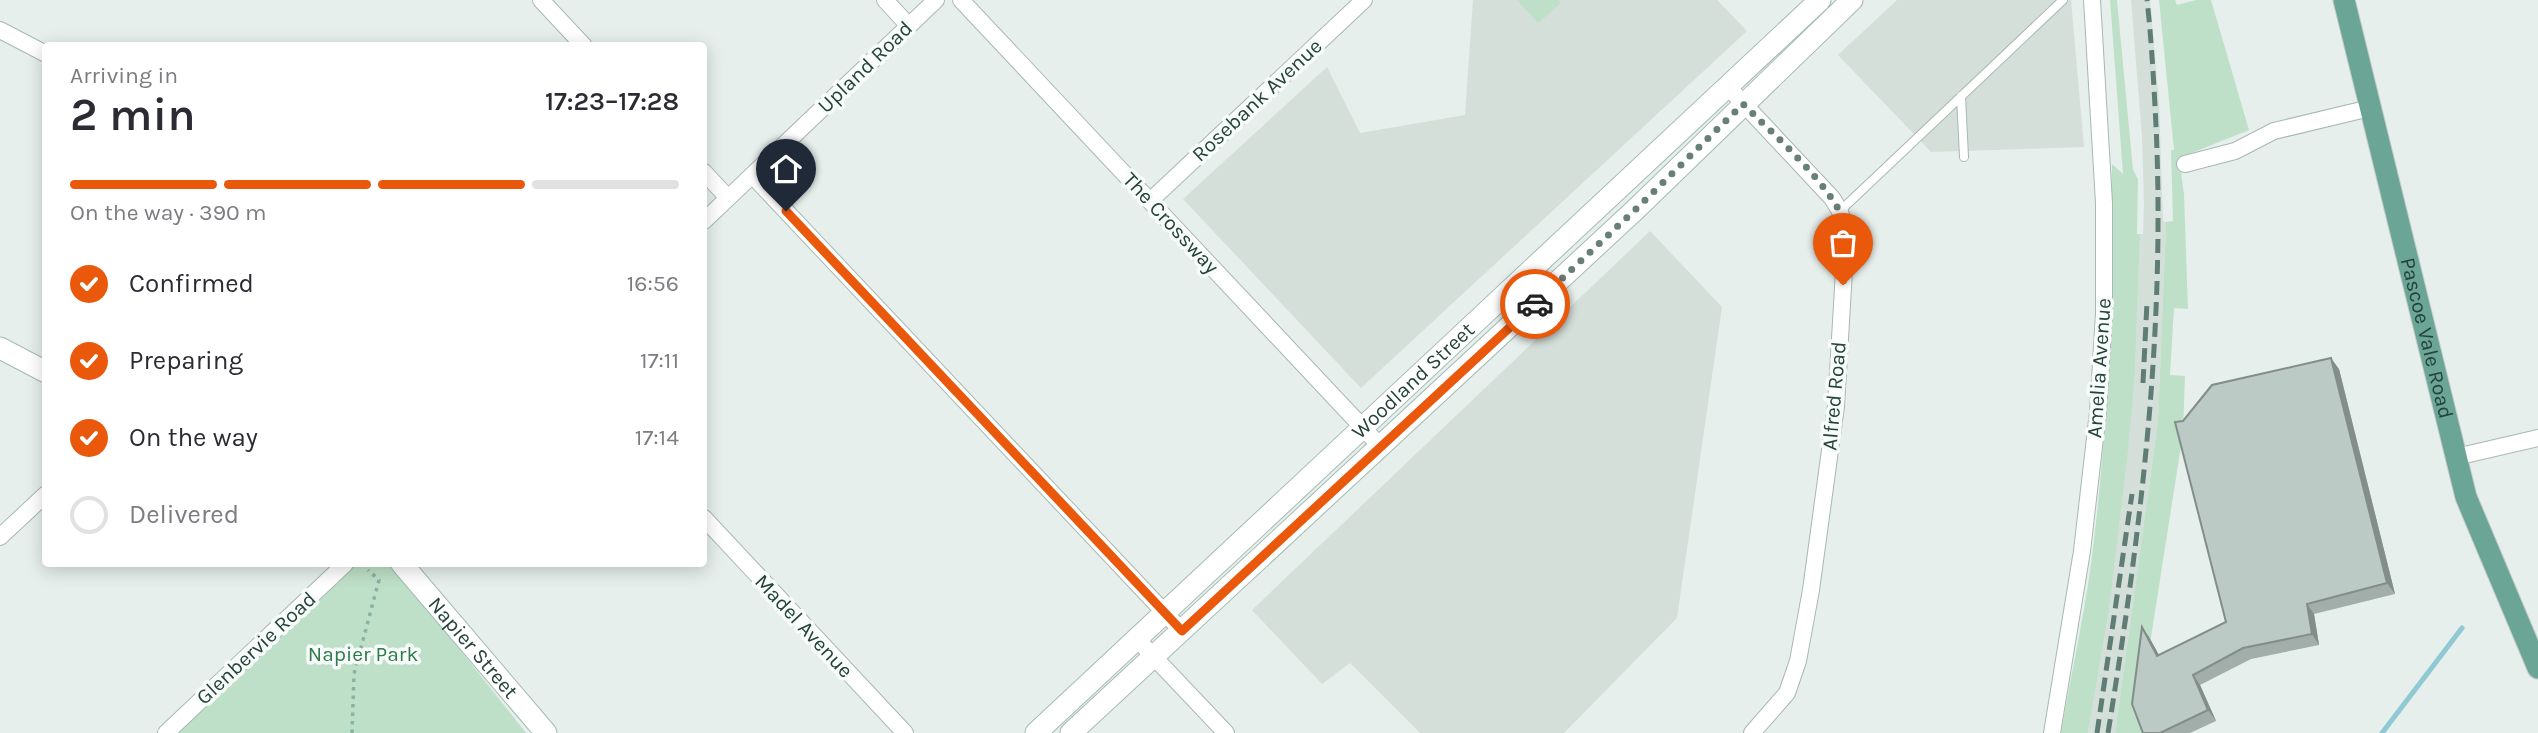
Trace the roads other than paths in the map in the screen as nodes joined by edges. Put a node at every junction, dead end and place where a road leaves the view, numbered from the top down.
1 (541, 0) edge
2 (885, 0) edge
3 (936, 0) edge
4 (961, 0) edge
5 (1364, 0) edge
6 (1820, 0) edge
7 (1852, 0) edge
8 (2063, 0) edge
9 (2092, 0) edge
10 (2344, 0) edge
11 (909, 26) junction
12 (0, 30) edge
13 (580, 42) edge
14 (42, 52) edge
15 (1728, 87) junction
16 (1961, 96) junction
17 (1743, 104) junction
18 (2370, 108) junction
19 (1964, 157) dead end
20 (2185, 164) dead end
21 (707, 175) edge
22 (752, 175) junction
23 (728, 198) junction
24 (1150, 201) junction
25 (1840, 211) junction
26 (707, 218) edge
27 (0, 348) edge
28 (42, 370) edge
29 (1362, 427) junction
30 (2538, 438) edge
31 (1381, 447) junction
32 (2456, 457) junction
33 (42, 498) edge
34 (707, 521) edge
35 (0, 537) edge
36 (342, 567) edge
37 (405, 567) edge
38 (1165, 613) junction
39 (1182, 631) junction
40 (1137, 639) junction
41 (1154, 657) junction
42 (2538, 668) edge
43 (166, 733) edge
44 (546, 733) edge
45 (905, 733) edge
46 (1037, 733) edge
47 (1071, 733) edge
48 (1226, 733) edge
49 (1752, 733) edge
50 (2052, 733) edge

1 - 13 street
2 - 11 street
3 - 11 street, Upland Road
4 - 24 street, The Crossway
5 - 24 street, Rosebank Avenue
6 - 15 main road, Woodland Street
7 - 17 main road, Woodland Street
8 - 16 lane
9 - 50 street, Amelia Avenue
10 - 18 main road, Pascoe Vale Road
11 - 22 street, Upland Road
12 - 14 street
15 - 17 street, Alfred Road
15 - 29 main road, Woodland Street
16 - 19 lane
16 - 25 lane
17 - 25 street, Alfred Road
17 - 31 main road, Woodland Street
18 - 20 street
18 - 32 main road, Pascoe Vale Road
21 - 23 street
22 - 23 street, Upland Road
22 - 38 street
23 - 26 street, Upland Road
24 - 29 street, The Crossway
25 - 49 street, Alfred Road
27 - 28 main road
29 - 31 street, The Crossway
29 - 38 main road, Woodland Street
30 - 32 street
31 - 39 main road, Woodland Street
32 - 42 main road, Pascoe Vale Road
33 - 35 street
34 - 45 street, Madel Avenue
36 - 43 street, Glenbervie Road
37 - 44 main road, Napier Street
38 - 39 street
38 - 40 main road, Woodland Street
39 - 41 main road, Woodland Street
40 - 41 street
40 - 46 main road, Woodland Street
41 - 47 main road, Woodland Street
41 - 48 street

